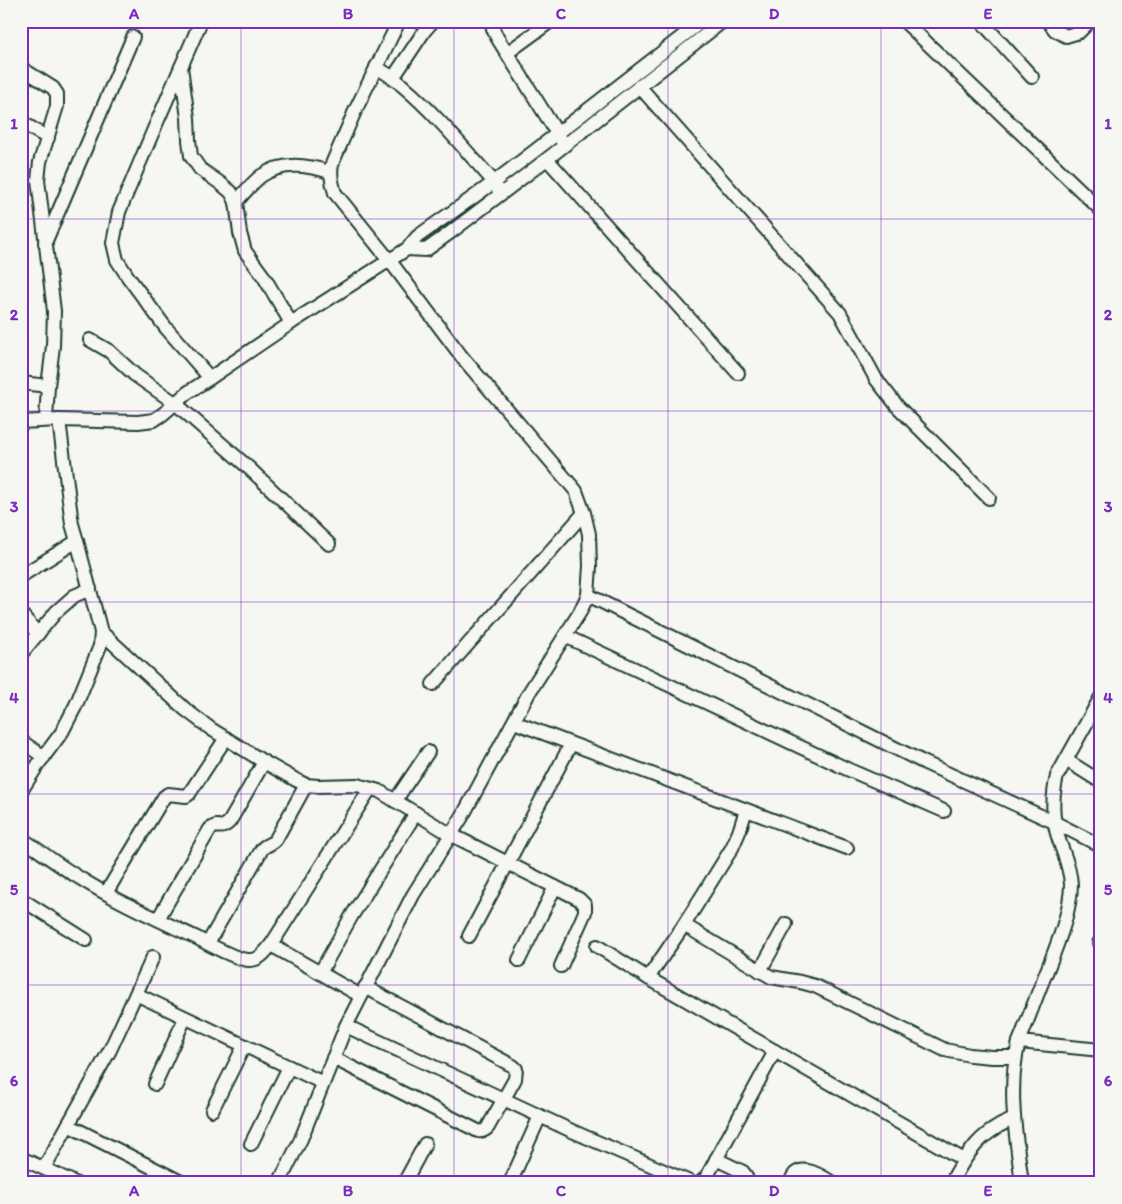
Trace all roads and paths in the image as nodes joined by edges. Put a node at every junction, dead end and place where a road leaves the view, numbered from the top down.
1 (201, 21) edge
2 (399, 21) edge
3 (432, 21) edge
4 (493, 21) edge
5 (551, 21) edge
6 (702, 21) edge
7 (724, 21) edge
8 (904, 21) edge
9 (981, 21) edge
10 (1048, 21) edge
11 (1090, 21) edge
12 (133, 38) dead end
13 (507, 53) junction
14 (181, 66) junction
15 (376, 67) junction
16 (21, 68) edge
17 (393, 78) junction
18 (1032, 78) dead end
19 (639, 86) junction
20 (21, 122) edge
21 (48, 138) junction
22 (561, 140) junction
23 (547, 159) junction
24 (330, 172) junction
25 (494, 182) junction
26 (502, 194) junction
27 (236, 202) junction
28 (1101, 210) edge
29 (45, 243) junction
30 (407, 249) junction
31 (390, 261) junction
32 (291, 323) junction
33 (90, 340) dead end
34 (738, 373) dead end
35 (210, 378) junction
36 (21, 383) edge
37 (48, 386) junction
38 (175, 404) junction
39 (52, 420) junction
40 (21, 422) edge
41 (989, 498) dead end
42 (584, 513) junction
43 (77, 541) junction
44 (329, 544) dead end
45 (21, 576) edge
46 (90, 589) junction
47 (588, 595) junction
48 (21, 614) edge
49 (101, 632) junction
50 (38, 634) junction
51 (565, 636) junction
52 (21, 654) edge
53 (433, 684) dead end
54 (1101, 697) edge
55 (515, 719) junction
56 (1095, 720) edge
57 (226, 738) junction
58 (21, 741) edge
59 (571, 744) junction
60 (428, 752) dead end
61 (44, 757) junction
62 (1066, 760) junction
63 (264, 762) junction
64 (1101, 782) edge
65 (306, 784) junction
66 (370, 788) junction
67 (21, 791) edge
68 (395, 801) junction
69 (746, 810) junction
70 (944, 811) dead end
71 (416, 813) junction
72 (1054, 822) junction
73 (450, 834) junction
74 (21, 838) edge
75 (1101, 846) edge
76 (847, 848) dead end
77 (508, 863) junction
78 (555, 886) junction
79 (106, 893) junction
80 (21, 899) edge
81 (158, 919) junction
82 (684, 924) junction
83 (786, 924) dead end
84 (469, 936) dead end
85 (86, 940) dead end
86 (208, 943) junction
87 (271, 945) junction
88 (598, 946) dead end
89 (153, 957) dead end
90 (519, 960) dead end
91 (561, 966) dead end
92 (760, 971) junction
93 (320, 973) junction
94 (648, 978) junction
95 (363, 992) junction
96 (136, 994) junction
97 (185, 1018) junction
98 (346, 1026) junction
99 (1019, 1042) junction
100 (244, 1046) junction
101 (1101, 1050) edge
102 (775, 1051) junction
103 (1015, 1057) junction
104 (333, 1058) junction
105 (289, 1067) junction
106 (155, 1084) dead end
107 (323, 1084) junction
108 (504, 1100) junction
109 (212, 1110) dead end
110 (540, 1116) junction
111 (1014, 1119) junction
112 (68, 1125) junction
113 (251, 1144) dead end
114 (424, 1144) dead end
115 (21, 1158) edge
116 (716, 1159) junction
117 (964, 1160) junction
118 (44, 1168) junction
119 (75, 1183) edge
120 (182, 1183) edge
121 (279, 1183) edge
122 (404, 1183) edge
123 (510, 1183) edge
124 (692, 1183) edge
125 (700, 1183) edge
126 (744, 1183) edge
127 (790, 1183) edge
128 (833, 1183) edge
129 (951, 1183) edge
130 (1022, 1183) edge

1 - 14 street
2 - 15 street
3 - 17 street
4 - 13 street
5 - 13 street
6 - 22 street
7 - 19 street
8 - 28 street
9 - 18 street
10 - 11 street
12 - 29 street
13 - 22 street
14 - 27 street
14 - 35 street
15 - 17 street
15 - 24 street
16 - 21 street
17 - 25 street
19 - 22 street
19 - 41 street
20 - 21 street
21 - 29 street
22 - 23 street
22 - 25 street
23 - 26 street
23 - 34 street
24 - 27 street
24 - 31 street
25 - 26 street
25 - 30 street
26 - 30 street
27 - 32 street
29 - 37 street
30 - 31 street
31 - 32 street
31 - 42 street
32 - 35 street
33 - 38 street
35 - 38 street
36 - 37 street
37 - 39 street
38 - 39 street
38 - 44 street
39 - 40 street
39 - 43 street
42 - 47 street
42 - 53 street
43 - 45 street
43 - 46 street
46 - 49 street
46 - 50 street
47 - 51 street
47 - 72 street
48 - 50 street
49 - 57 street
49 - 61 street
50 - 52 street
51 - 55 street
51 - 70 street
54 - 56 street
55 - 59 street
55 - 73 street
56 - 62 street
57 - 63 street
57 - 79 street
58 - 61 street
59 - 69 street
59 - 77 street
60 - 68 street
61 - 67 street
62 - 64 street
62 - 72 street
63 - 65 street
63 - 81 street
65 - 66 street
65 - 86 street
66 - 68 street
66 - 87 street
68 - 71 street
69 - 76 street
69 - 82 street
71 - 73 street
71 - 93 street
72 - 75 street
72 - 99 street
73 - 77 street
73 - 95 street
74 - 79 street
77 - 78 street
77 - 84 street
78 - 90 street
78 - 91 street
79 - 81 street
80 - 85 street
81 - 86 street
82 - 92 street
82 - 94 street
83 - 92 street
86 - 87 street
87 - 93 street
88 - 94 street
89 - 96 street
92 - 103 street
93 - 95 street
94 - 102 street
95 - 98 street
95 - 108 street
96 - 97 street
96 - 112 street
97 - 100 street
97 - 106 street
98 - 104 street
98 - 108 street
99 - 101 street
99 - 103 street
100 - 105 street
100 - 109 street
102 - 116 street
102 - 117 street
103 - 111 street
104 - 107 street
104 - 108 street
105 - 107 street
105 - 113 street
107 - 121 street
108 - 110 street
110 - 123 street
110 - 124 street
111 - 117 street
111 - 130 street
112 - 118 street
112 - 120 street
114 - 122 street
115 - 118 street
116 - 125 street
116 - 126 street
117 - 129 street
118 - 119 street
127 - 128 street

